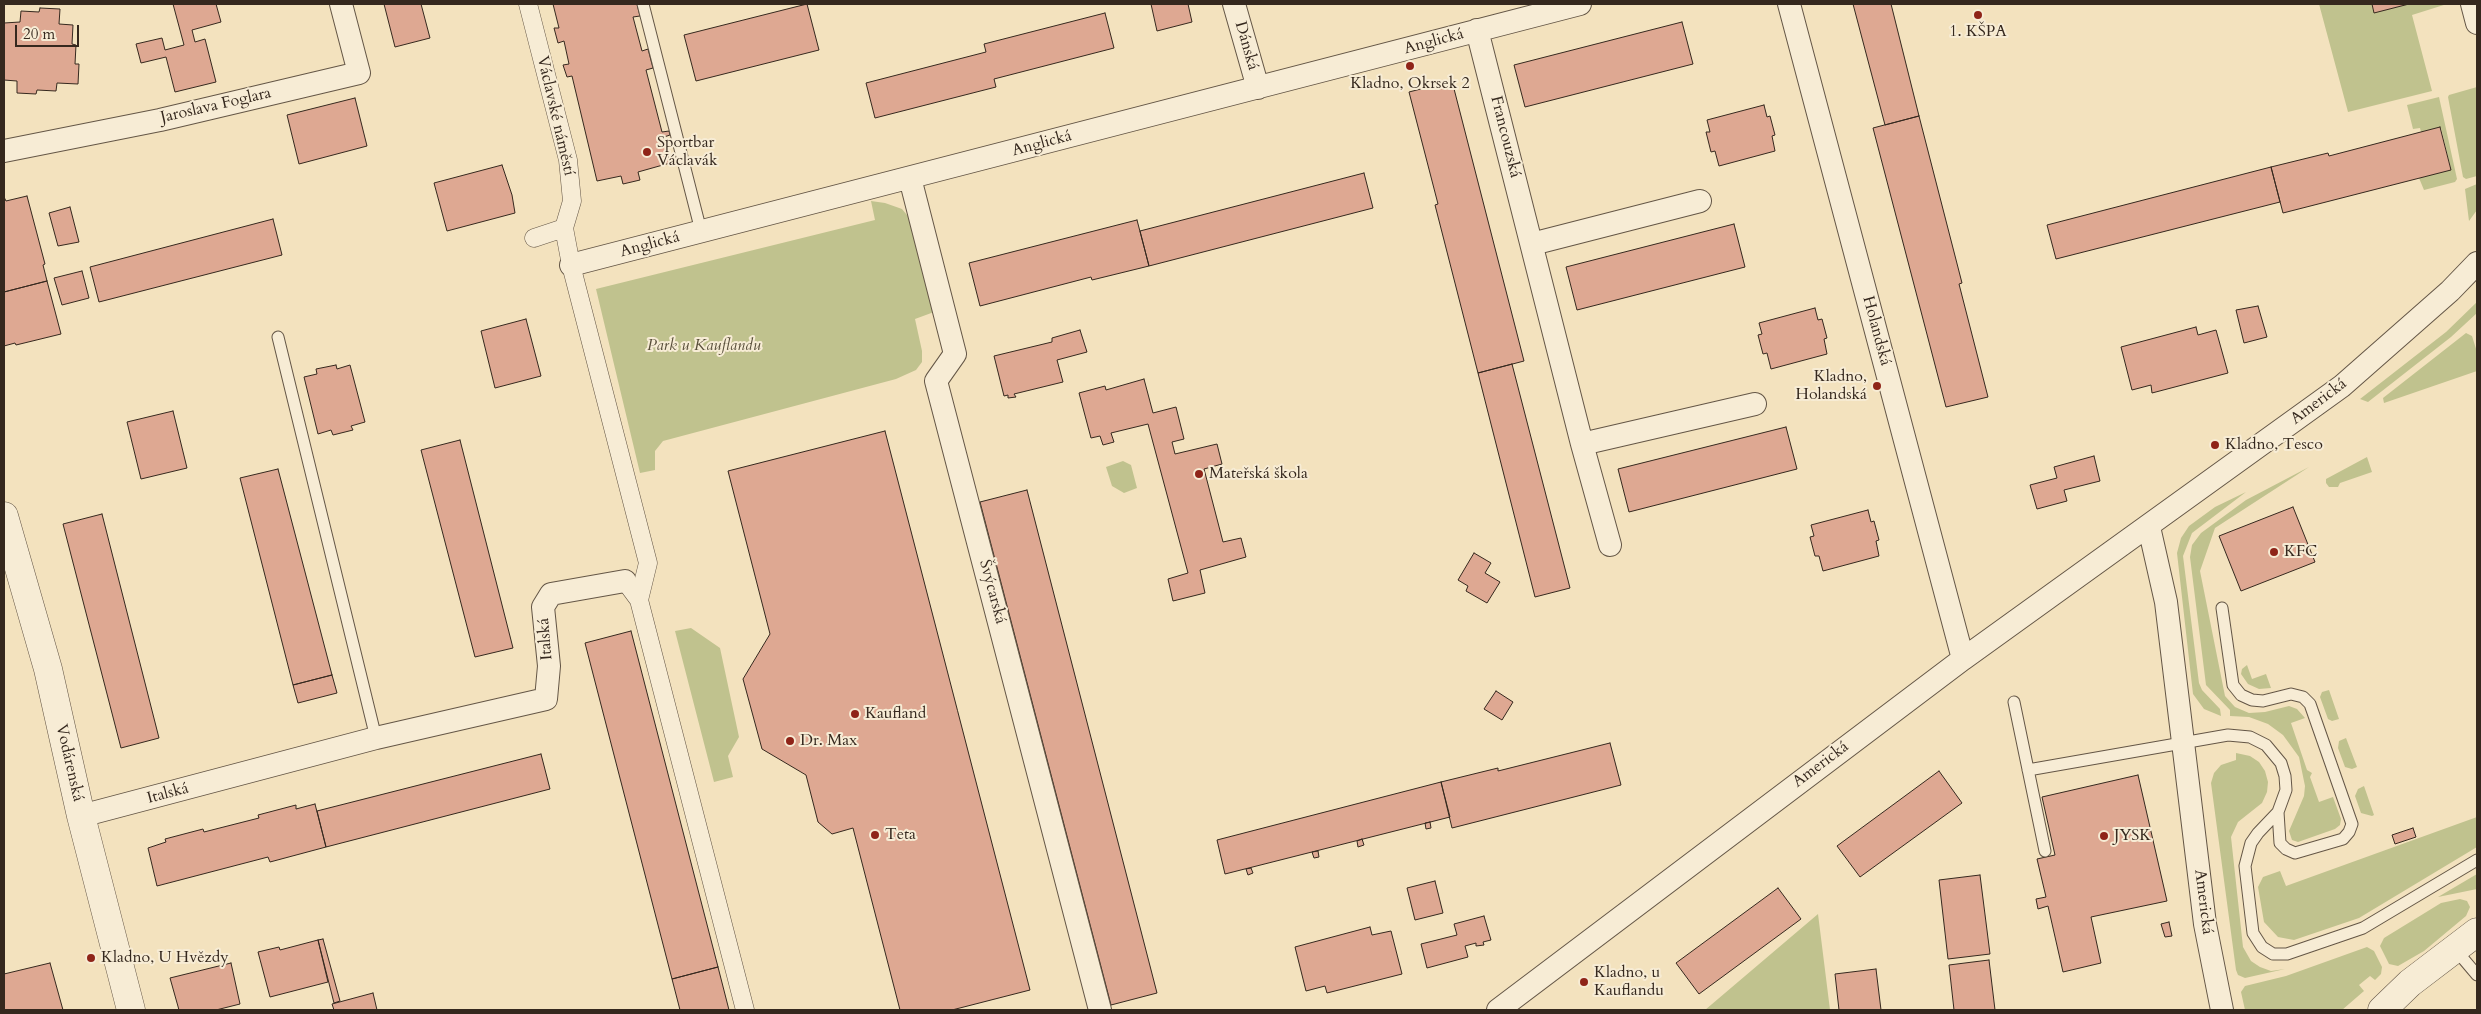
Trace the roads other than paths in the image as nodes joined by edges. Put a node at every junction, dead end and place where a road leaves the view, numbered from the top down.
1 (341, 4) edge
2 (528, 4) edge
3 (643, 4) edge
4 (1234, 4) edge
5 (1580, 4) edge
6 (1789, 4) edge
7 (2472, 4) edge
8 (2477, 23) edge
9 (1477, 30) junction
10 (1258, 88) junction
11 (4, 151) edge
12 (910, 178) junction
13 (1700, 201) dead end
14 (564, 228) junction
15 (701, 231) junction
16 (534, 238) dead end
17 (1532, 244) junction
18 (2477, 263) edge
19 (571, 265) junction
20 (278, 337) dead end
21 (1755, 404) dead end
22 (1582, 444) junction
23 (4, 516) edge
24 (2149, 526) junction
25 (1610, 545) dead end
26 (625, 581) joint
27 (639, 600) junction
28 (2222, 608) dead end
29 (1963, 659) junction
30 (2014, 702) dead end
31 (376, 738) junction
32 (2183, 741) junction
33 (2028, 770) junction
34 (2278, 812) junction
35 (81, 816) junction
36 (2045, 851) dead end
37 (2477, 860) edge
38 (2477, 932) edge
39 (2455, 949) junction
40 (2477, 975) edge
41 (131, 1010) edge
42 (745, 1010) edge
43 (1100, 1010) edge
44 (1498, 1010) edge
45 (2222, 1010) edge
46 (2382, 1010) edge

1 - 11 street, Jaroslava Foglara
2 - 14 street, Václavské náměstí
3 - 15 lane
4 - 10 street, Dánská
5 - 9 street, Anglická
6 - 29 street, Holandská
7 - 8 street
9 - 10 street, Anglická
9 - 17 street, Francouzská
10 - 12 street, Anglická
12 - 15 street, Anglická
12 - 43 street, Švýcarská
13 - 17 street
14 - 16 street
14 - 19 street
15 - 19 street, Anglická
17 - 22 street, Francouzská
18 - 24 street, Americká
19 - 27 street
20 - 31 lane
21 - 22 street
22 - 25 street, Francouzská
23 - 35 street, Vodárenská
24 - 29 street, Americká
24 - 32 street, Americká
26 - 27 street, Italská
26 - 31 street, Italská
27 - 42 street, Italská
28 - 34 lane
29 - 44 street, Americká
30 - 33 lane
31 - 35 street, Italská
32 - 33 lane
32 - 34 lane
32 - 45 street, Americká
33 - 36 lane
34 - 37 lane
35 - 41 street, Vodárenská
38 - 39 street
39 - 40 lane
39 - 46 street

